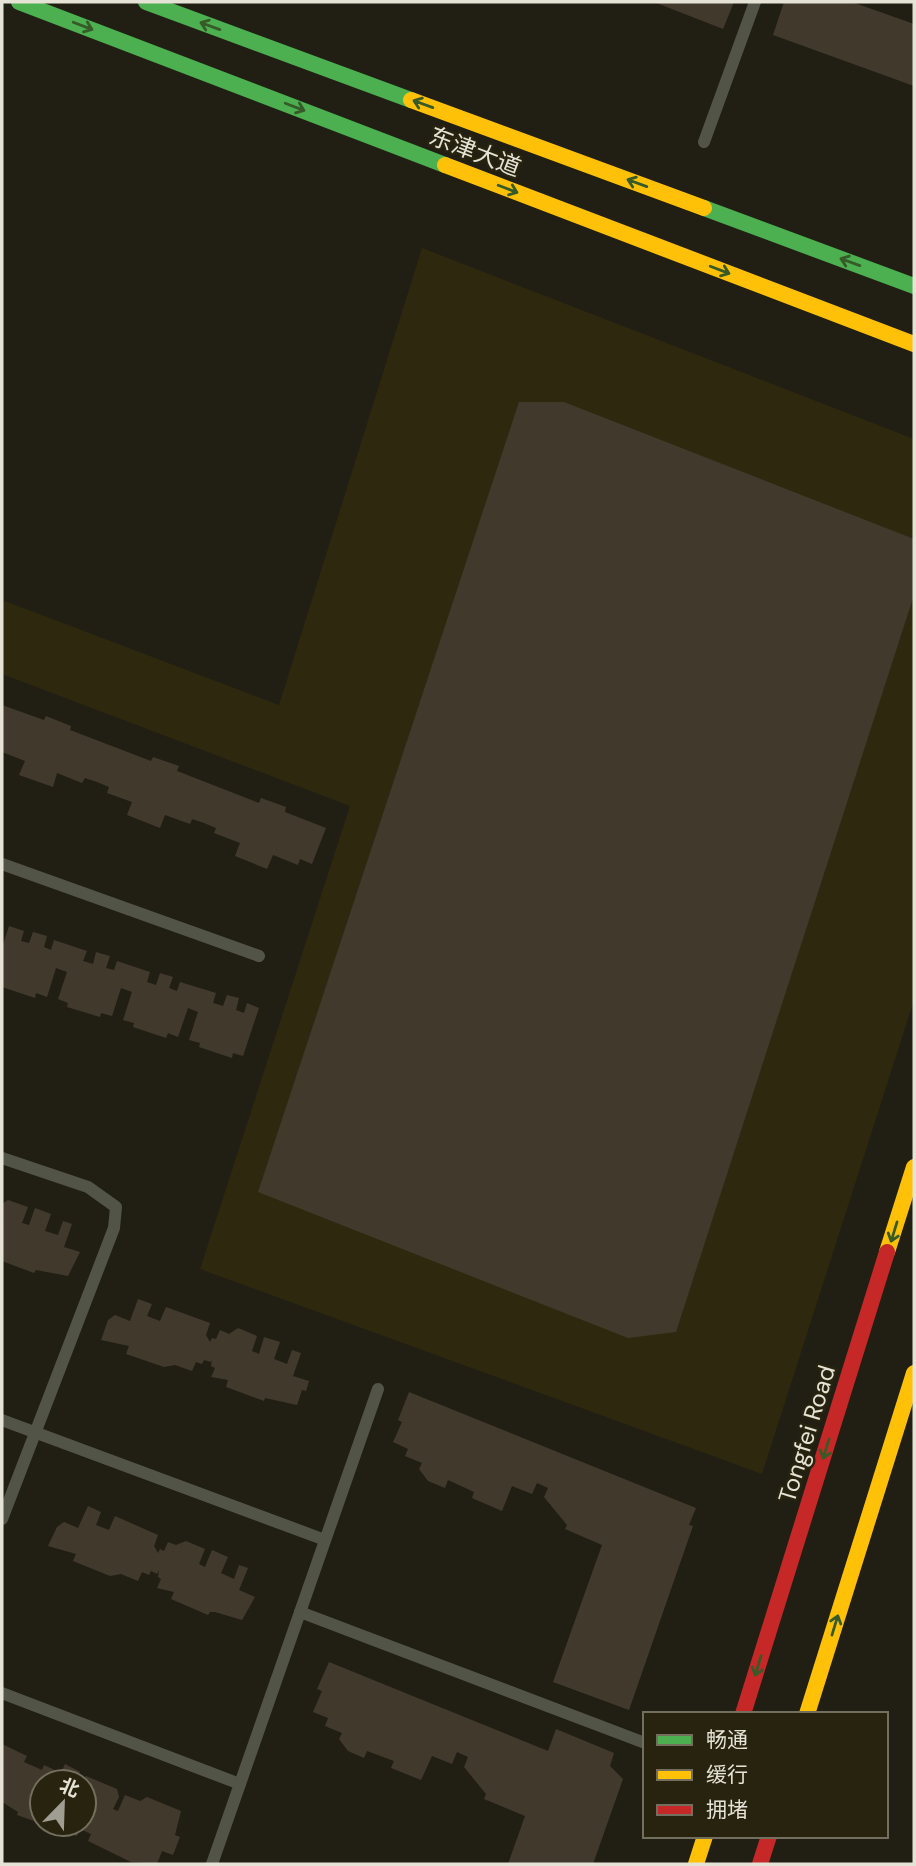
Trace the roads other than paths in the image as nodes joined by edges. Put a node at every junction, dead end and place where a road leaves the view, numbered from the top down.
1 (19, 2) edge
2 (146, 2) edge
3 (755, 2) edge
4 (704, 142) dead end
5 (914, 286) edge
6 (914, 344) edge
7 (2, 864) edge
8 (259, 956) dead end
9 (2, 1158) edge
10 (914, 1167) edge
11 (914, 1373) edge
12 (378, 1390) dead end
13 (2, 1420) edge
14 (2, 1519) edge
15 (325, 1540) junction
16 (300, 1612) junction
17 (2, 1693) edge
18 (744, 1712) edge
19 (808, 1712) edge
20 (643, 1743) edge
21 (240, 1784) junction
22 (704, 1838) edge
23 (768, 1838) edge
24 (212, 1864) edge
25 (696, 1864) edge
26 (760, 1864) edge

1 -> 6 main road, 东津大道
5 -> 2 main road, 东津大道
3 - 4 lane
7 - 8 lane
9 - 14 lane
10 -> 18 main road, Tongfei Road
19 -> 11 main road
12 - 15 lane
13 - 15 lane
15 - 16 lane
16 - 20 lane
16 - 21 lane
17 - 21 lane
21 - 24 lane
22 - 25 main road
23 - 26 main road

